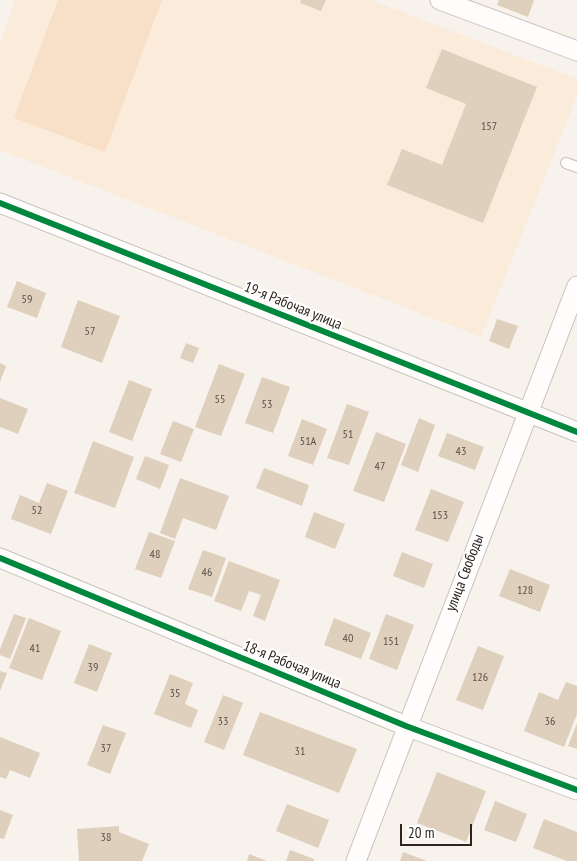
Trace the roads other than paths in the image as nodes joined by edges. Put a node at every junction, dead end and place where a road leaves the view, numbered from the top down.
1 (440, 0) edge
2 (577, 52) edge
3 (566, 163) dead end
4 (577, 167) edge
5 (0, 203) edge
6 (577, 286) edge
7 (527, 414) junction
8 (577, 432) edge
9 (0, 558) edge
10 (406, 726) junction
11 (577, 790) edge
12 (356, 861) edge

1 - 2 street
3 - 4 lane
5 - 7 street, 19-я Рабочая улица
6 - 7 street, улица Свободы
7 - 8 street, 19-я Рабочая улица
7 - 10 street, улица Свободы
9 - 10 street, 18-я Рабочая улица
10 - 11 street, 18-я Рабочая улица
10 - 12 street, улица Свободы

